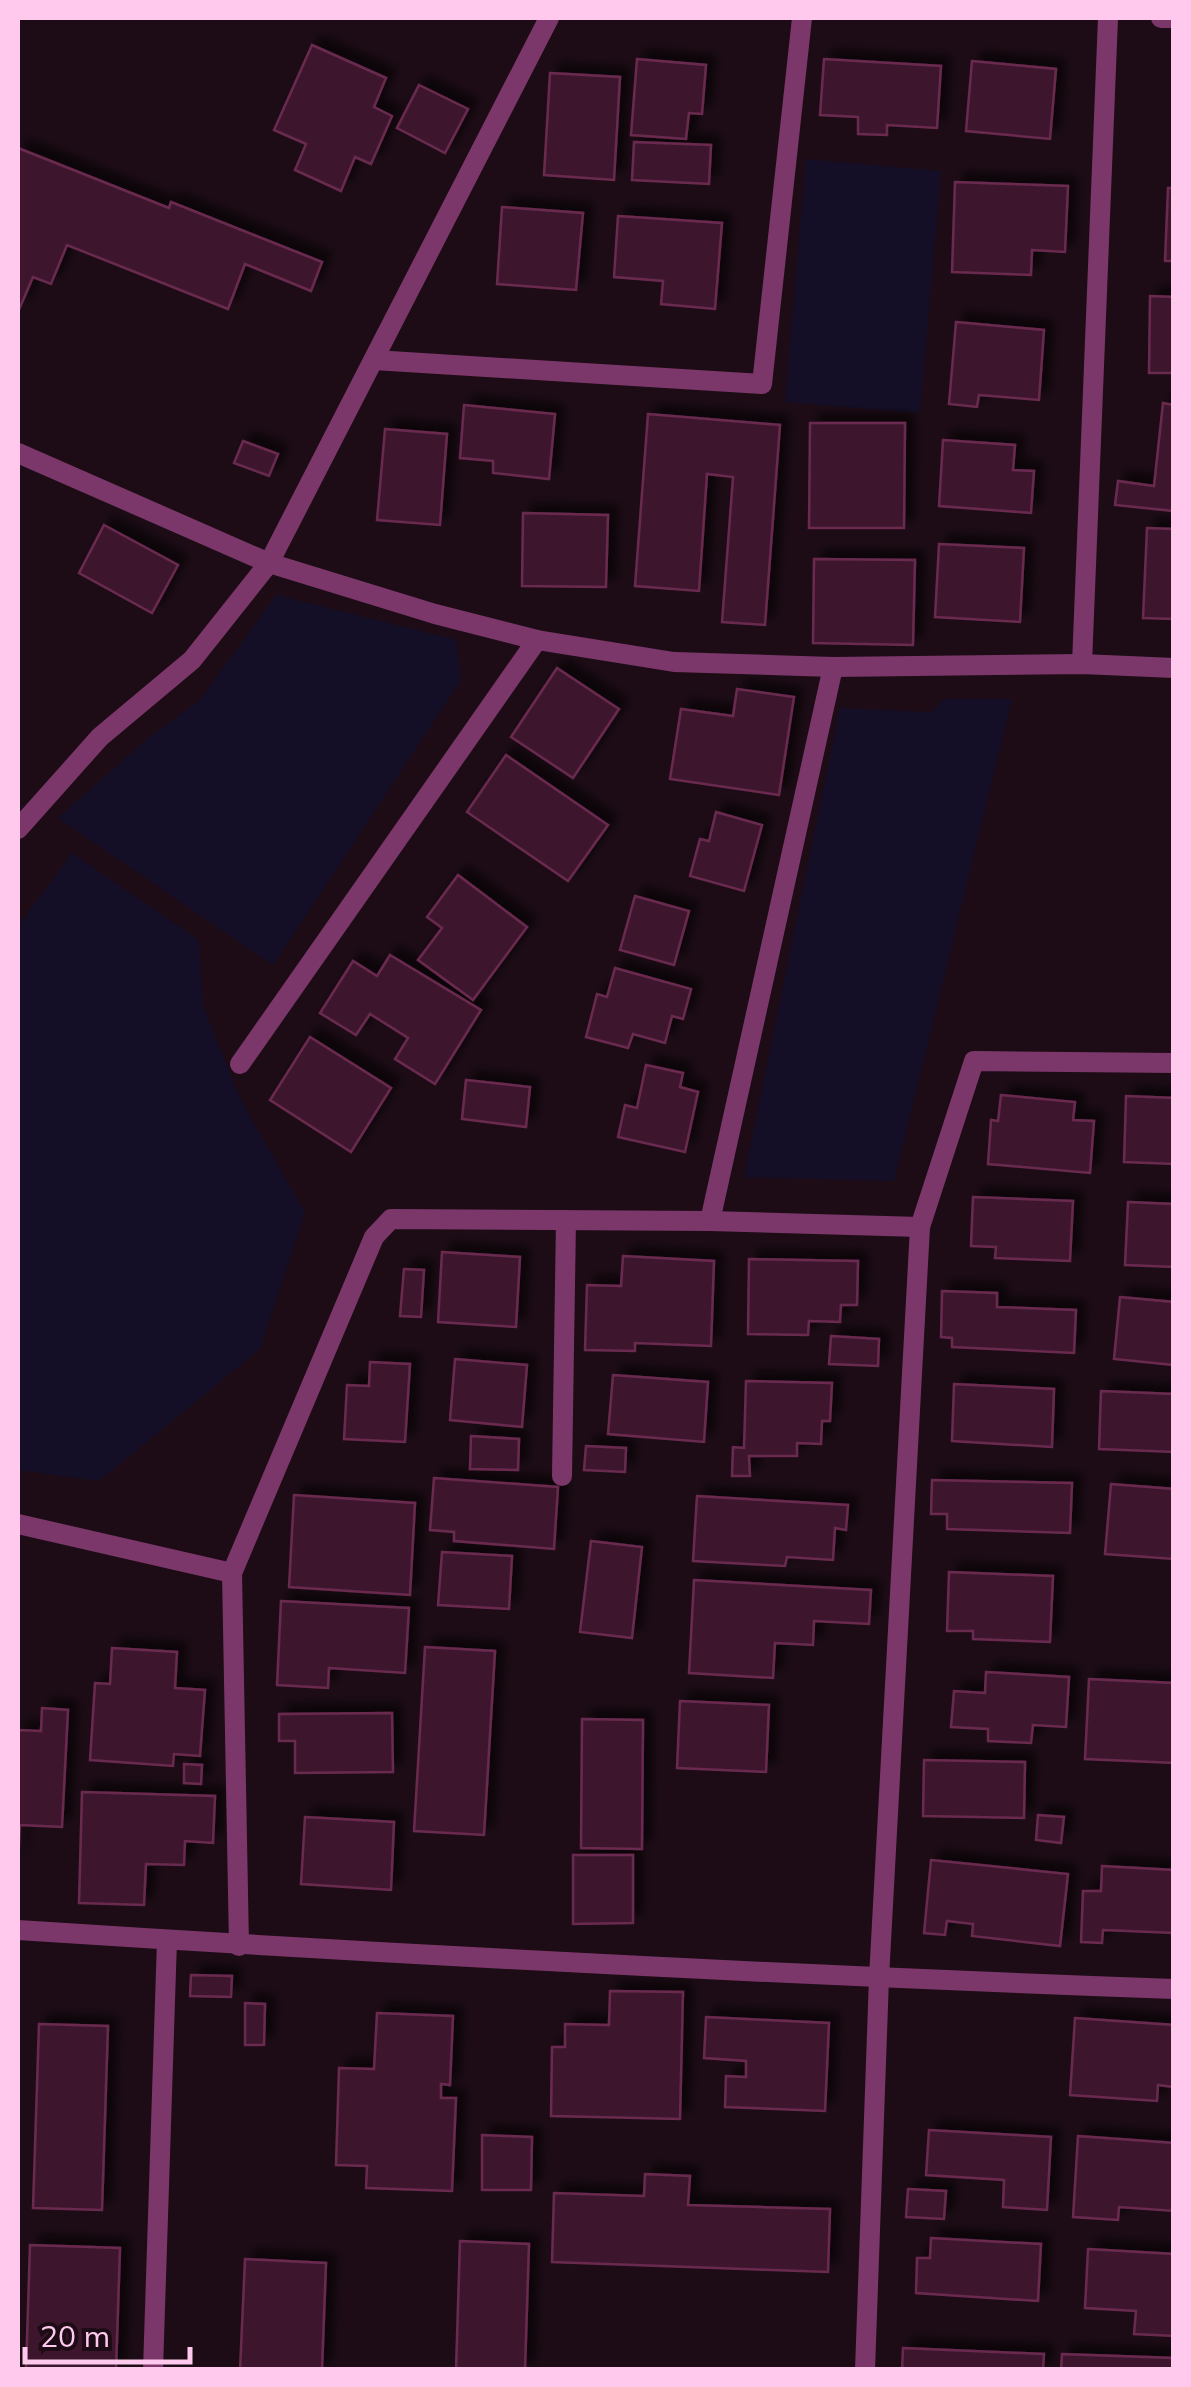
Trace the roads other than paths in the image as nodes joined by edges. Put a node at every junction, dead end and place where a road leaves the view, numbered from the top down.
1 (549, 18) edge
2 (802, 18) edge
3 (1108, 18) edge
4 (1161, 18) edge
5 (1174, 18) edge
6 (374, 360) junction
7 (18, 453) edge
8 (269, 563) junction
9 (537, 640) junction
10 (1082, 664) junction
11 (833, 667) junction
12 (1174, 668) edge
13 (18, 829) edge
14 (1174, 1063) edge
15 (240, 1064) dead end
16 (566, 1220) junction
17 (710, 1221) junction
18 (920, 1228) junction
19 (562, 1476) dead end
20 (18, 1524) edge
21 (232, 1573) junction
22 (18, 1930) edge
23 (167, 1940) junction
24 (239, 1946) junction
25 (879, 1978) junction
26 (1174, 1988) edge
27 (154, 2370) edge
28 (865, 2370) edge

1 - 6 street
2 - 6 street
3 - 10 street
4 - 5 street
6 - 8 street
7 - 8 street
8 - 9 street
8 - 13 street
9 - 11 street
9 - 15 street
10 - 11 street
10 - 12 street
11 - 17 street
14 - 18 street
16 - 17 street
16 - 19 street
16 - 21 street
17 - 18 street
18 - 25 street
20 - 21 street
21 - 24 street
22 - 23 street
23 - 24 street
23 - 27 street
24 - 25 street
25 - 26 street
25 - 28 street

